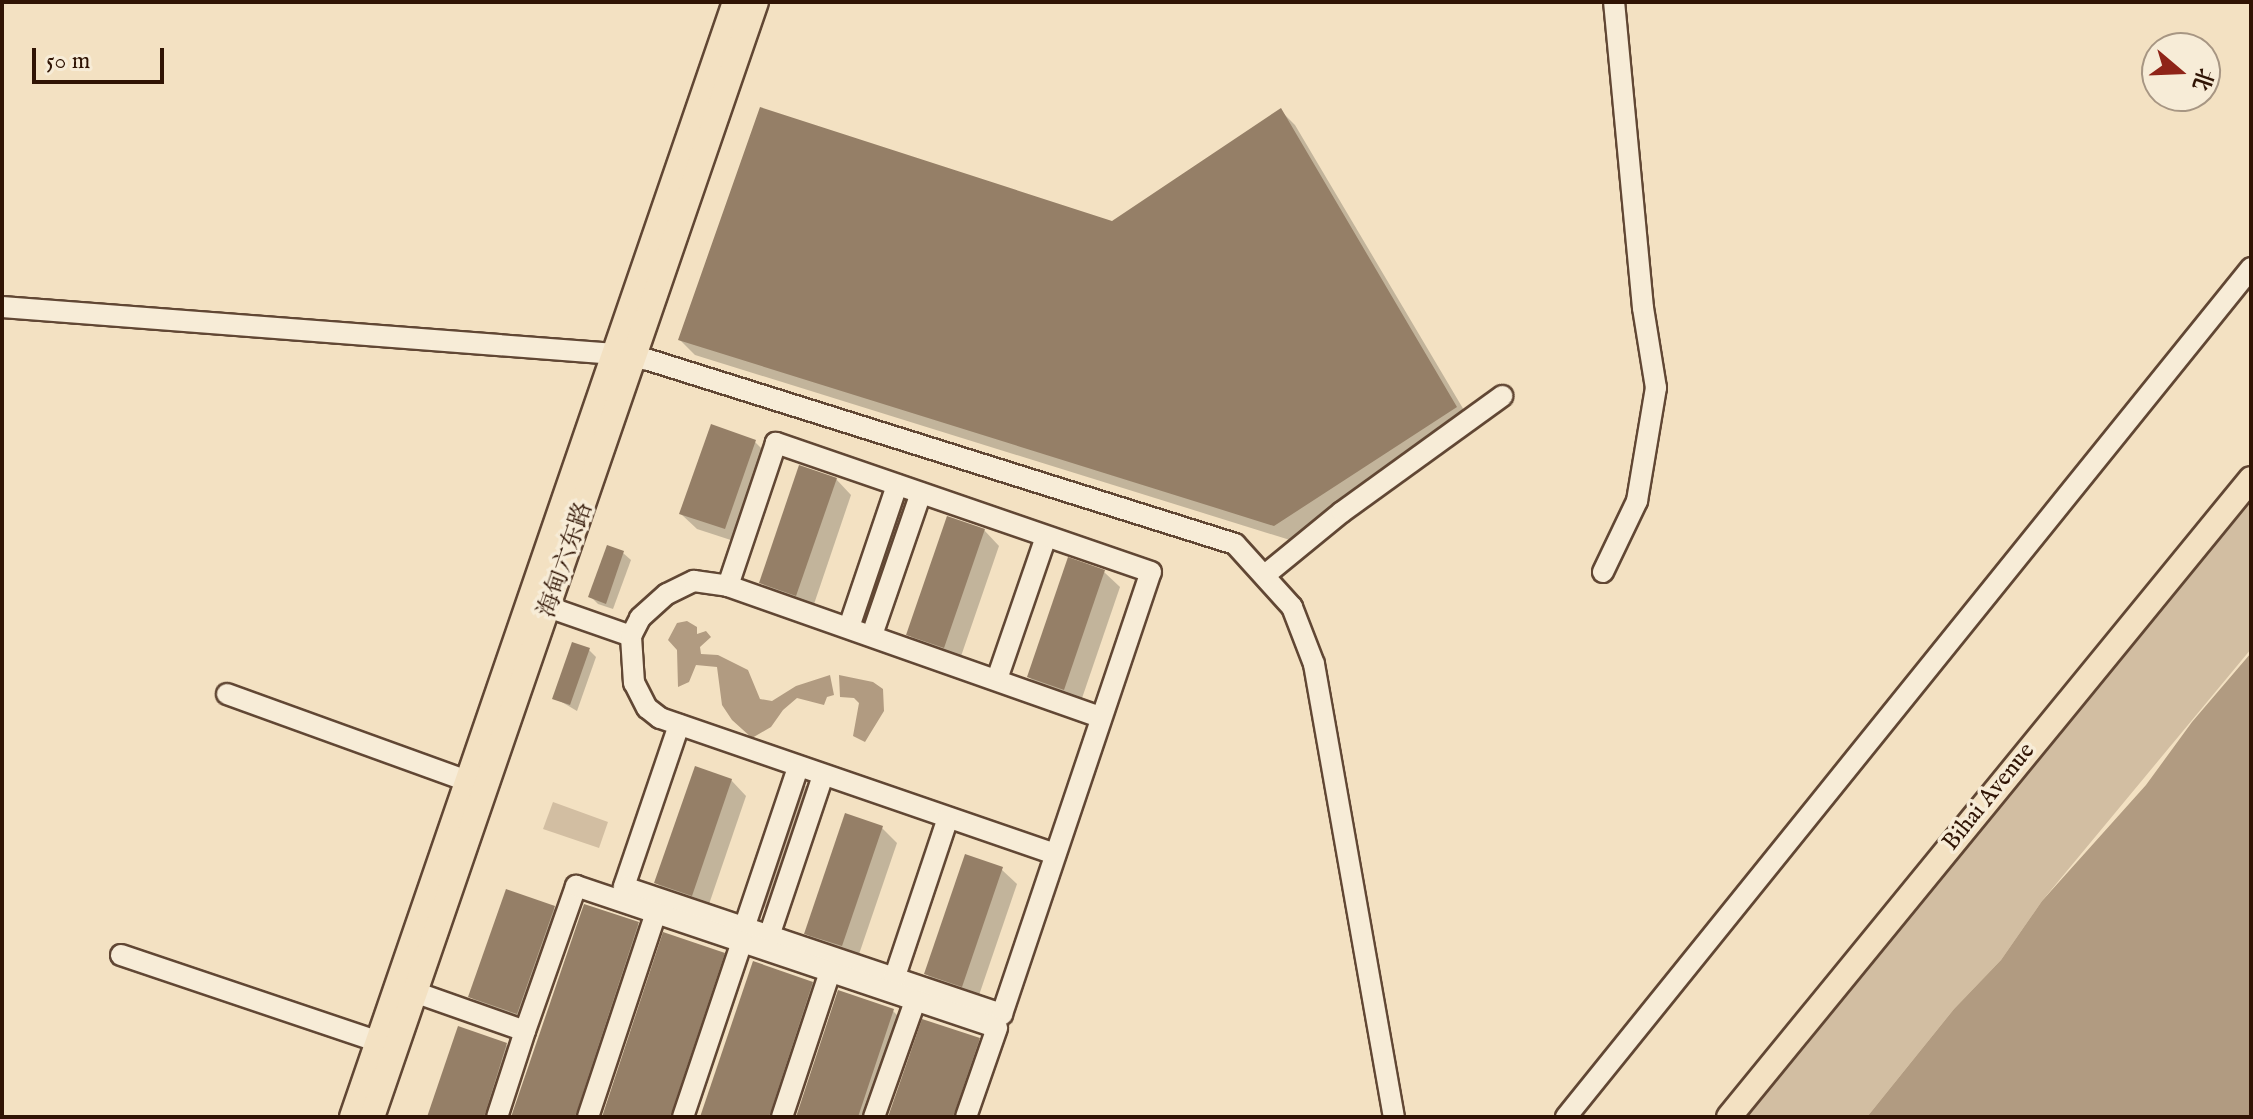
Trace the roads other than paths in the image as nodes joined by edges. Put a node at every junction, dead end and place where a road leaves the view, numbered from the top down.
1 (735, 2) edge
2 (756, 2) edge
3 (1614, 2) edge
4 (2251, 268) edge
5 (2, 307) edge
6 (625, 356) junction
7 (1502, 396) dead end
8 (2251, 479) edge
9 (897, 485) junction
10 (921, 493) junction
11 (2251, 493) edge
12 (1046, 537) junction
13 (1603, 572) dead end
14 (1265, 575) junction
15 (728, 586) junction
16 (540, 604) junction
17 (849, 627) junction
18 (872, 635) junction
19 (631, 636) junction
20 (997, 679) junction
21 (227, 694) dead end
22 (1101, 717) junction
23 (679, 725) junction
24 (798, 768) junction
25 (823, 776) junction
26 (477, 784) junction
27 (948, 818) junction
28 (1055, 854) junction
29 (656, 913) junction
30 (743, 935) junction
31 (769, 936) junction
32 (121, 955) dead end
33 (830, 972) junction
34 (894, 979) junction
35 (405, 988) junction
36 (915, 1001) junction
37 (1000, 1021) junction
38 (525, 1031) junction
39 (386, 1044) junction
40 (352, 1117) edge
41 (372, 1117) edge
42 (497, 1117) edge
43 (588, 1117) edge
44 (683, 1117) edge
45 (782, 1117) edge
46 (874, 1117) edge
47 (966, 1117) edge
48 (1394, 1117) edge
49 (1566, 1117) edge
50 (1729, 1117) edge
51 (1741, 1117) edge

1 - 6 main road, 海甸六东路
2 - 6 main road, 海甸六东路
3 - 13 street
4 - 49 street
5 - 6 street
6 - 14 street
6 - 16 main road, 海甸六东路
7 - 14 street
8 - 50 main road, Bihai Avenue
9 - 10 street
9 - 15 street
9 - 17 street
10 - 12 street
10 - 18 street
11 - 51 main road, Bihai Avenue
12 - 20 street
12 - 22 street
14 - 48 street
15 - 17 street
15 - 19 street
16 - 19 street
16 - 26 main road, 海甸六东路
17 - 18 street
18 - 20 street
19 - 23 street
20 - 22 street
21 - 26 street
22 - 28 street
23 - 24 street
23 - 30 street
24 - 25 street
24 - 30 street
25 - 27 street
25 - 31 street
26 - 35 main road, 海甸六东路
27 - 28 street
27 - 34 street
28 - 37 street
29 - 30 street
29 - 38 street
29 - 43 street
30 - 31 street
30 - 33 street
30 - 44 street
31 - 34 street
32 - 39 street
33 - 36 street
33 - 45 street
34 - 37 street
35 - 38 street
35 - 39 main road, 海甸六东路
36 - 37 street
36 - 46 street
37 - 47 street
38 - 42 street
39 - 40 main road, 海甸六东路
39 - 41 main road, 海甸六东路

